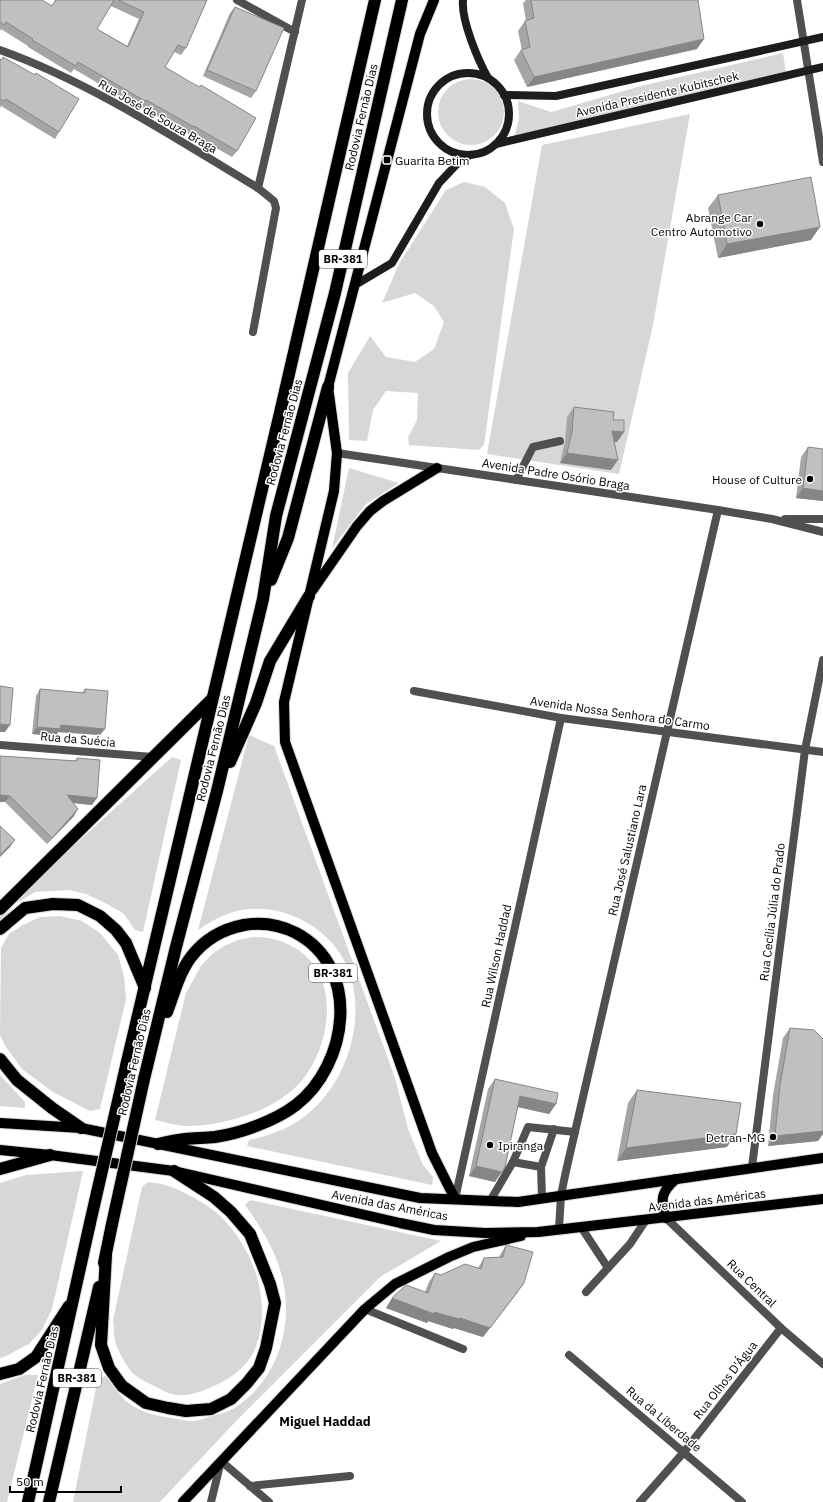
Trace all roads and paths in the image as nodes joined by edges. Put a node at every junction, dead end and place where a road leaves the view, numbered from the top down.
1 (237, 0) edge
2 (302, 0) edge
3 (375, 0) edge
4 (402, 0) edge
5 (434, 0) edge
6 (462, 0) edge
7 (797, 0) edge
8 (295, 32) junction
9 (823, 37) edge
10 (804, 41) junction
11 (0, 50) edge
12 (823, 67) edge
13 (808, 70) junction
14 (488, 78) junction
15 (504, 95) junction
16 (496, 144) junction
17 (470, 155) junction
18 (823, 162) edge
19 (258, 188) junction
20 (355, 285) junction
21 (253, 332) dead end
22 (328, 387) junction
23 (560, 441) dead end
24 (337, 453) junction
25 (437, 468) junction
26 (516, 480) junction
27 (718, 510) junction
28 (772, 519) junction
29 (823, 519) edge
30 (823, 532) edge
31 (309, 596) junction
32 (262, 599) junction
33 (823, 660) edge
34 (414, 691) dead end
35 (212, 699) junction
36 (561, 718) junction
37 (667, 732) junction
38 (0, 745) edge
39 (805, 750) junction
40 (823, 752) edge
41 (153, 757) junction
42 (217, 791) junction
43 (0, 909) edge
44 (0, 929) edge
45 (145, 988) junction
46 (0, 1059) edge
47 (147, 1066) junction
48 (0, 1123) edge
49 (81, 1128) junction
50 (554, 1129) junction
51 (575, 1132) junction
52 (158, 1144) junction
53 (0, 1150) edge
54 (50, 1155) junction
55 (823, 1158) edge
56 (513, 1162) junction
57 (542, 1167) junction
58 (752, 1168) junction
59 (0, 1170) edge
60 (174, 1171) junction
61 (676, 1179) junction
62 (561, 1195) junction
63 (542, 1198) junction
64 (455, 1199) junction
65 (823, 1199) edge
66 (490, 1201) junction
67 (666, 1218) junction
68 (646, 1220) junction
69 (581, 1227) junction
70 (559, 1229) junction
71 (538, 1232) junction
72 (106, 1255) junction
73 (608, 1268) junction
74 (586, 1292) dead end
75 (74, 1298) junction
76 (365, 1309) junction
77 (781, 1328) junction
78 (463, 1349) dead end
79 (569, 1356) dead end
80 (823, 1364) edge
81 (79, 1368) junction
82 (0, 1374) edge
83 (684, 1452) junction
84 (221, 1461) junction
85 (350, 1476) dead end
86 (250, 1486) junction
87 (28, 1502) edge
88 (49, 1502) edge
89 (58, 1502) edge
90 (184, 1502) edge
91 (211, 1502) edge
92 (269, 1502) edge
93 (640, 1502) edge
94 (742, 1502) edge

1 - 8 street
2 - 8 street
3 - 35 highway, Rodovia Fernão Dias / BR-381
4 - 32 highway, Rodovia Fernão Dias / BR-381
5 - 20 main road
6 - 14 main road
7 - 10 street
8 - 19 street
9 - 10 main road, Avenida Presidente Kubitschek
10 - 13 street
10 - 15 main road, Avenida Presidente Kubitschek
11 - 19 street, Rua José de Souza Braga
12 - 13 main road, Avenida Presidente Kubitschek
13 - 16 main road, Avenida Presidente Kubitschek
13 - 18 street
14 - 15 main road
14 - 17 main road
15 - 16 main road
16 - 17 main road
17 - 20 main road
19 - 21 street, Rua José de Souza Braga
20 - 22 main road
22 - 24 main road
22 - 32 highway
23 - 26 street
24 - 25 street, Avenida Padre Osório Braga
24 - 31 main road
25 - 26 street, Avenida Padre Osório Braga
25 - 31 main road
26 - 27 street, Avenida Padre Osório Braga
27 - 28 street, Avenida Padre Osório Braga
27 - 37 street, Rua José Salustiano Lara
28 - 29 street, Avenida Padre Osório Braga
28 - 30 street, Avenida Padre Osório Braga
31 - 42 highway
31 - 64 main road
32 - 42 highway, Rodovia Fernão Dias / BR-381
33 - 39 street, Rua Cecília Júlia do Prado
34 - 36 street, Avenida Nossa Senhora do Carmo
35 - 41 highway
35 - 45 highway, Rodovia Fernão Dias / BR-381
36 - 37 street, Avenida Nossa Senhora do Carmo
36 - 64 street, Rua Wilson Haddad
37 - 39 street, Avenida Nossa Senhora do Carmo
37 - 51 street, Rua José Salustiano Lara
38 - 41 street, Rua da Suécia
39 - 40 street, Avenida Nossa Senhora do Carmo
39 - 58 street, Rua Cecília Júlia do Prado
41 - 43 highway
42 - 47 highway, Rodovia Fernão Dias / BR-381
44 - 45 highway
45 - 75 highway, Rodovia Fernão Dias / BR-381, bridge
46 - 49 highway
47 - 52 highway, BR-381
47 - 72 highway, Rodovia Fernão Dias / BR-381, bridge
48 - 49 main road, Avenida das Américas
49 - 52 main road, Avenida das Américas
50 - 51 street
50 - 56 street
50 - 57 street
51 - 62 street, Rua José Salustiano Lara
52 - 64 main road, Avenida das Américas
53 - 54 main road, Avenida das Américas
54 - 59 highway
54 - 60 main road, Avenida das Américas
55 - 58 main road, Avenida das Américas
56 - 57 street
56 - 66 street
57 - 63 street
58 - 61 main road, Avenida das Américas
60 - 71 main road, Avenida das Américas
60 - 72 highway
61 - 62 main road, Avenida das Américas
61 - 67 main road
62 - 63 main road, Avenida das Américas
62 - 70 street, Rua José Salustiano Lara
63 - 66 main road, Avenida das Américas
64 - 66 main road, Avenida das Américas
65 - 67 main road, Avenida das Américas
67 - 68 main road, Avenida das Américas
67 - 77 street, Rua Central
68 - 69 main road, Avenida das Américas
68 - 73 street
69 - 70 main road, Avenida das Américas
69 - 73 street
70 - 71 main road, Avenida das Américas
71 - 76 main road
72 - 81 highway, Rodovia Fernão Dias / BR-381
73 - 74 street
75 - 82 highway
75 - 87 highway, Rodovia Fernão Dias / BR-381
76 - 78 street
76 - 84 main road
77 - 80 street, Rua Central
77 - 83 street, Rua Olhos D'Água
79 - 83 street, Rua da Liberdade
81 - 88 highway, Rodovia Fernão Dias / BR-381
81 - 89 highway, BR-381
83 - 93 street, Rua Olhos D'Água
83 - 94 street, Rua da Liberdade
84 - 86 street
84 - 90 main road
84 - 91 street
85 - 86 street
86 - 92 street

